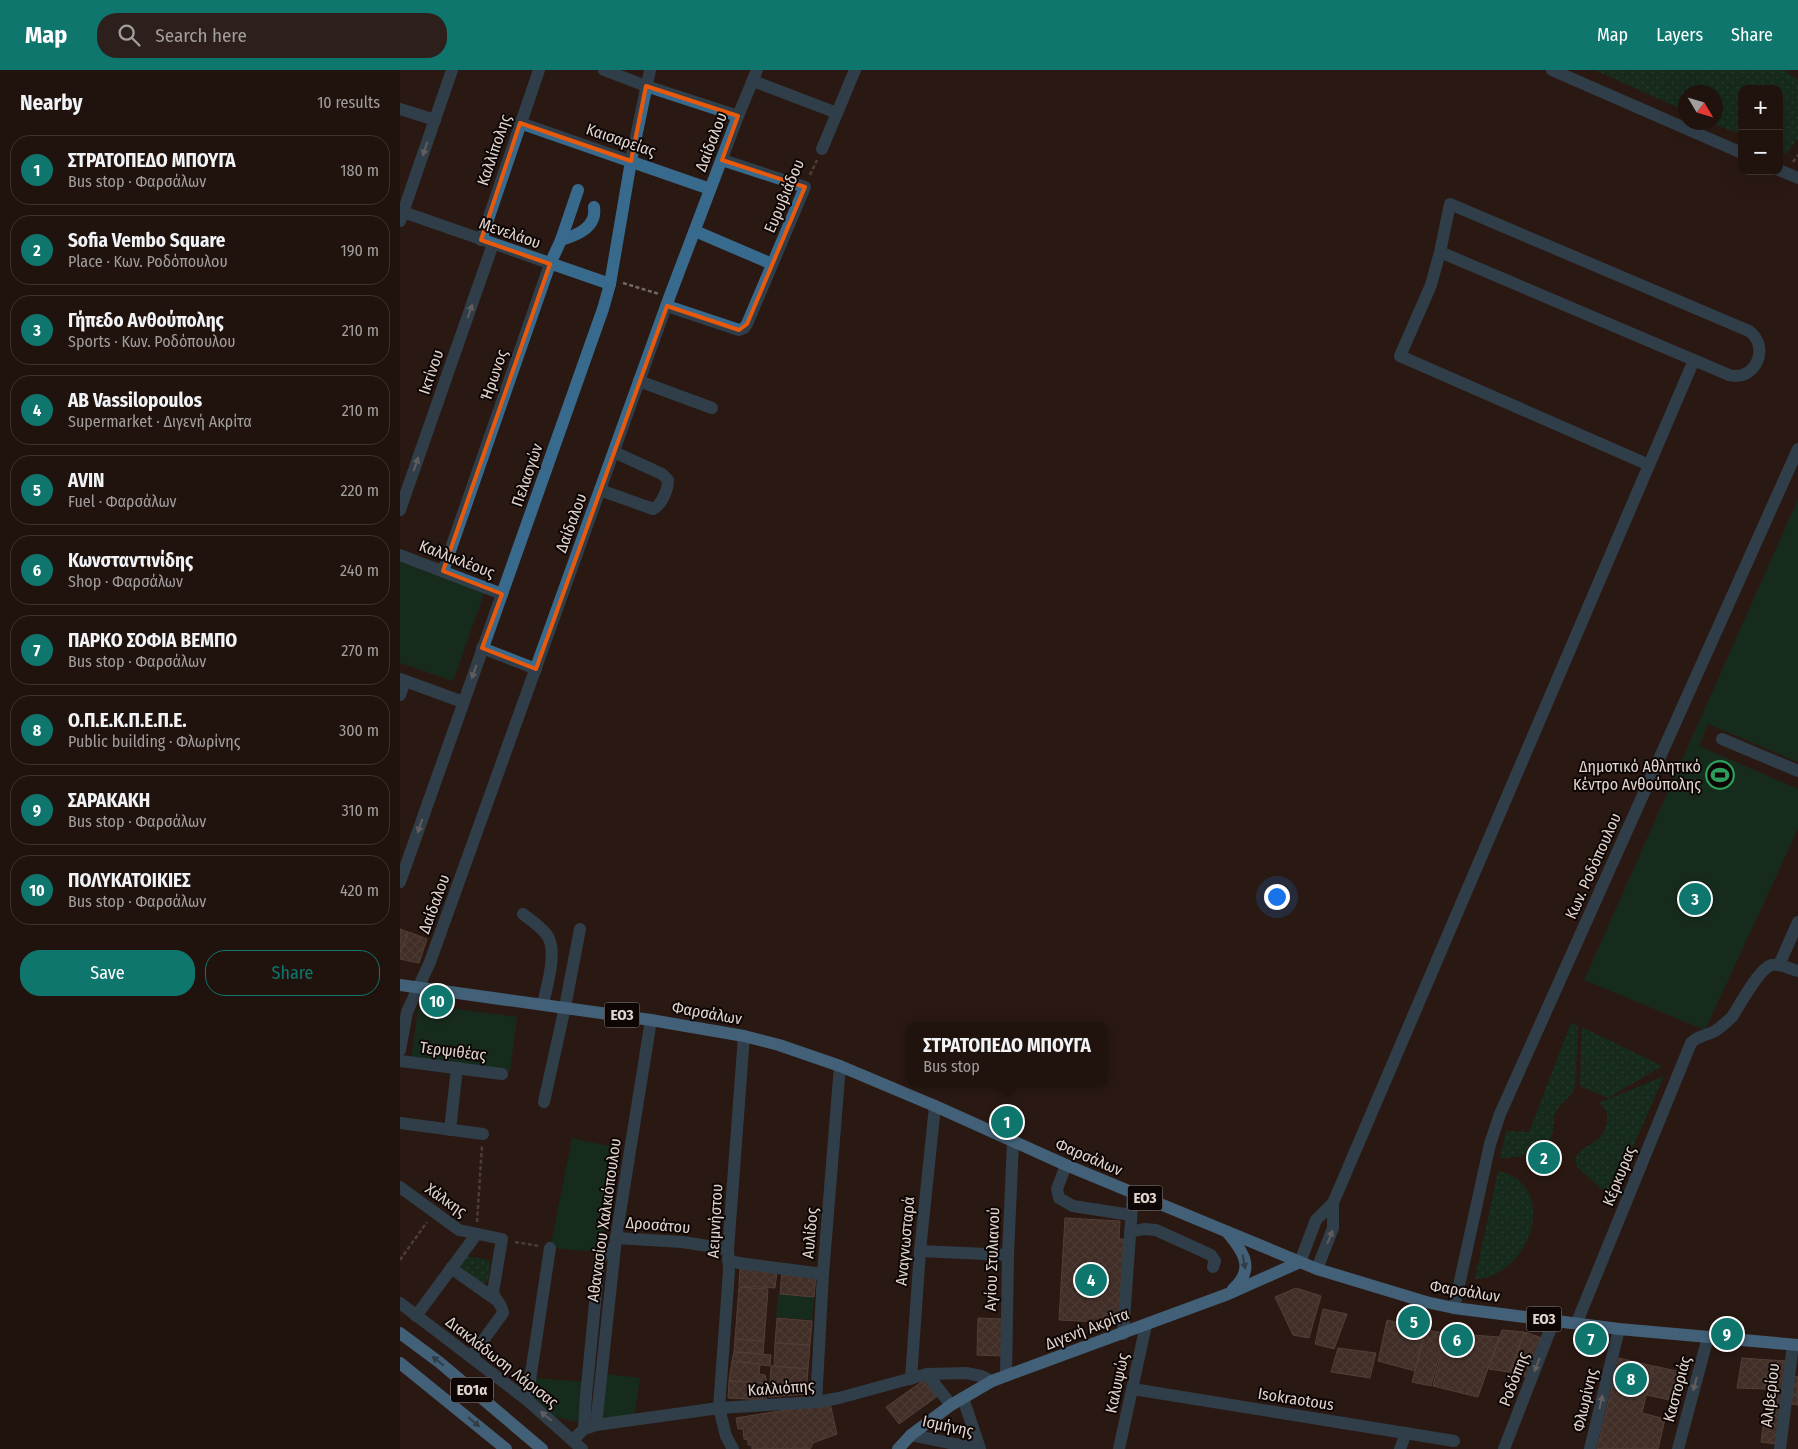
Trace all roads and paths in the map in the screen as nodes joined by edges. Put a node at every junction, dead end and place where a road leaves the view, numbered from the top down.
1 (452, 70) edge
2 (539, 70) edge
3 (604, 70) edge
4 (650, 70) edge
5 (855, 70) edge
6 (1552, 70) edge
7 (755, 75) edge
8 (646, 86) junction
9 (400, 109) edge
10 (837, 113) junction
11 (738, 116) junction
12 (435, 120) junction
13 (520, 123) junction
14 (822, 150) joint
15 (1738, 151) edge
16 (631, 160) junction
17 (722, 160) junction
18 (1783, 172) edge
19 (1798, 178) edge
20 (804, 187) junction
21 (710, 189) junction
22 (578, 190) dead end
23 (594, 207) dead end
24 (401, 214) edge
25 (695, 231) junction
26 (481, 240) junction
27 (561, 240) junction
28 (493, 244) junction
29 (1440, 252) junction
30 (550, 264) junction
31 (772, 264) junction
32 (610, 281) junction
33 (668, 302) junction
34 (1694, 360) junction
35 (639, 381) junction
36 (712, 408) dead end
37 (1798, 448) edge
38 (614, 452) junction
39 (1649, 465) junction
40 (600, 490) junction
41 (400, 510) edge
42 (400, 555) edge
43 (443, 571) junction
44 (502, 594) junction
45 (482, 648) junction
46 (536, 669) junction
47 (402, 680) edge
48 (400, 695) edge
49 (463, 702) junction
50 (1722, 739) dead end
51 (1798, 771) edge
52 (400, 882) edge
53 (523, 914) dead end
54 (1798, 922) edge
55 (580, 929) dead end
56 (1780, 965) junction
57 (1798, 971) edge
58 (400, 985) edge
59 (419, 988) junction
60 (543, 1004) junction
61 (565, 1007) junction
62 (651, 1020) junction
63 (744, 1036) junction
64 (400, 1050) edge
65 (400, 1061) edge
66 (840, 1066) junction
67 (458, 1068) junction
68 (502, 1074) dead end
69 (544, 1102) dead end
70 (935, 1106) junction
71 (400, 1123) edge
72 (450, 1130) junction
73 (483, 1134) joint
74 (1014, 1142) junction
75 (1066, 1166) junction
76 (400, 1187) edge
77 (1133, 1193) junction
78 (1333, 1203) junction
79 (434, 1213) junction
80 (1131, 1215) junction
81 (1225, 1230) junction
82 (1130, 1232) junction
83 (476, 1235) junction
84 (502, 1240) junction
85 (616, 1243) junction
86 (550, 1248) joint
87 (920, 1250) junction
88 (728, 1255) junction
89 (1008, 1255) junction
90 (400, 1260) edge
91 (1300, 1262) junction
92 (1214, 1267) dead end
93 (451, 1268) junction
94 (1317, 1268) junction
95 (823, 1274) junction
96 (1228, 1294) junction
97 (495, 1299) junction
98 (400, 1303) edge
99 (1454, 1308) junction
100 (416, 1316) junction
101 (1554, 1320) junction
102 (1577, 1322) junction
103 (1146, 1325) junction
104 (1619, 1329) junction
105 (400, 1333) edge
106 (1123, 1334) junction
107 (1708, 1337) junction
108 (1795, 1345) edge
109 (471, 1357) junction
110 (400, 1363) edge
111 (400, 1371) edge
112 (927, 1374) junction
113 (1006, 1376) junction
114 (910, 1378) junction
115 (423, 1380) junction
116 (992, 1381) junction
117 (1133, 1389) junction
118 (963, 1398) junction
119 (527, 1400) junction
120 (816, 1402) junction
121 (951, 1405) junction
122 (719, 1408) junction
123 (590, 1427) junction
124 (1406, 1433) junction
125 (916, 1440) edge
126 (1454, 1441) dead end
127 (578, 1445) edge
128 (506, 1449) edge
129 (542, 1449) edge
130 (733, 1449) edge
131 (898, 1449) edge
132 (979, 1449) edge
133 (1119, 1449) edge
134 (1400, 1449) edge
135 (1504, 1449) edge
136 (1590, 1449) edge
137 (1678, 1449) edge
138 (1780, 1449) edge

1 - 12 street
2 - 13 street, Καλλίπολης
3 - 8 street
4 - 8 street, Πελασγών
5 - 10 street, Ευρυβιάδου
6 - 15 street
7 - 10 street
7 - 11 street, Δαίδαλου
8 - 11 street
8 - 16 street, Πελασγών
9 - 12 street
10 - 14 street, Ευρυβιάδου
11 - 17 street, Δαίδαλου
12 -> 24 street
13 - 16 street, Καισαρείας
13 - 26 street, Καλλίπολης
14 - 20 path, Ευρυβιάδου
16 - 21 street, Καισαρείας
16 - 32 street, Πελασγών
17 - 20 street
17 - 21 street, Δαίδαλου
18 - 19 street
20 - 31 street, Ευρυβιάδου
21 - 25 street, Δαίδαλου
22 - 27 street, Ήρωνος
23 - 27 street
24 - 26 street, Μενελάου
25 - 31 street
25 - 33 street, Δαίδαλου
26 - 28 street, Μενελάου
27 - 30 street, Ήρωνος
28 - 30 street, Μενελάου
41 -> 28 street, Ικτίνου
29 - 34 street
29 - 34 street
29 - 39 street
30 - 32 street, Μενελάου
30 - 43 street, Ήρωνος
31 - 33 street, Ευρυβιάδου
32 - 33 path
32 - 44 street, Πελασγών
33 - 35 street, Δαίδαλου
34 - 39 street
35 - 36 street
35 - 38 street, Δαίδαλου
37 - 99 street, Κων. Ροδόπουλου
38 - 40 street, Δαίδαλου
38 - 40 street
39 - 78 street
40 - 46 street, Δαίδαλου
42 - 43 street, Καλλικλέους
43 - 44 street, Καλλικλέους
44 - 45 street, Πελασγών
45 - 46 street
45 -> 49 street, Πελασγών
46 - 59 street, Δαίδαλου
47 - 48 street
47 - 49 street
49 -> 52 street, Πελασγών
50 - 51 street
53 - 60 street
54 - 56 street
55 - 61 street
56 - 57 street
56 - 102 street, Κέρκυρας
58 - 59 main road, Φαρσάλων / ΕΟ3
59 - 60 main road, Φαρσάλων / ΕΟ3
59 - 64 street
60 - 61 main road, Φαρσάλων / ΕΟ3
61 - 62 main road, Φαρσάλων / ΕΟ3
61 - 69 street
62 - 63 main road, Φαρσάλων / ΕΟ3
62 - 85 street, Αθανασίου Χαλκιόπουλου
63 - 66 main road, Φαρσάλων / ΕΟ3
63 - 88 street, Αειμνήστου
65 - 67 street, Τερψιθέας
66 - 70 main road, Φαρσάλων / ΕΟ3
66 - 95 street, Αυλίδος
67 - 68 street, Τερψιθέας
67 - 72 street
70 - 74 main road, Φαρσάλων / ΕΟ3
70 - 87 street, Αναγνωσταρά
71 - 72 street
72 - 73 street
73 - 83 path
74 - 75 main road, Φαρσάλων / ΕΟ3
74 - 89 street, Αγίου Στυλιανού
75 - 77 main road, Φαρσάλων / ΕΟ3
75 - 80 street
76 - 79 street, Χάλκης
77 - 80 street
77 - 81 main road, Φαρσάλων / ΕΟ3
78 - 91 street
94 -> 78 street
79 - 83 street, Χάλκης
79 - 90 path
80 - 82 street
81 - 91 main road, Φαρσάλων / ΕΟ3
81 -> 96 main road
82 - 92 street
82 - 106 street
83 - 84 street, Χάλκης
83 - 93 street, Χάλκης
84 - 86 path
84 - 97 street
85 - 88 street, Δροσάτου
85 - 123 street, Αθανασίου Χαλκιόπουλου
86 - 119 street
87 - 89 street
87 - 114 street, Αναγνωσταρά
88 - 95 street, Δροσάτου
88 - 122 street, Αειμνήστου
89 - 113 street, Αγίου Στυλιανού
91 - 94 main road, Φαρσάλων / ΕΟ3
91 - 96 main road, Διγενή Ακρίτα
93 - 97 street
93 - 100 street, Χάλκης
94 - 99 main road, Φαρσάλων / ΕΟ3
95 - 120 street, Αυλίδος
96 - 103 main road, Διγενή Ακρίτα
97 - 109 street
98 - 100 street, Διακλάδωση Λάρισας
99 - 101 main road, Φαρσάλων / ΕΟ3
100 - 109 street, Διακλάδωση Λάρισας
101 - 102 main road, Φαρσάλων / ΕΟ3
101 -> 135 street, Ροδόπης
102 - 104 main road, Φαρσάλων / ΕΟ3
103 - 106 main road, Διγενή Ακρίτα
103 - 117 street, Καλυψώς
104 - 107 main road, Φαρσάλων / ΕΟ3
136 -> 104 street, Φλωρίνης
129 -> 105 main road, ΕΟ1α
106 - 113 main road, Διγενή Ακρίτα
107 - 108 main road, Φαρσάλων / ΕΟ3
107 -> 137 street, Καστοριάς
108 - 138 street, Αλιβερίου
109 - 119 street, Διακλάδωση Λάρισας
110 - 115 main road, ΕΟ1α
111 - 115 street
112 - 114 street, Καλλιόπης
112 - 116 street, Καλλιόπης
112 - 121 street
113 - 116 main road, Διγενή Ακρίτα
114 - 120 street, Καλλιόπης
115 -> 128 main road, ΕΟ1α
116 - 118 main road, Διγενή Ακρίτα
117 - 124 street, Isokraotous
117 - 133 street, Καλυψώς
118 - 121 main road, Διγενή Ακρίτα
118 - 132 street
127 -> 119 street, Διακλάδωση Λάρισας
120 - 122 street, Καλλιόπης
121 - 125 main road, Διγενή Ακρίτα
122 - 123 street, Καλλιόπης
122 - 130 street, Αειμνήστου
123 - 127 street
124 - 126 street, Isokraotous
124 - 134 street
125 - 131 main road, Διγενή Ακρίτα
125 - 132 street, Ισμήνης

